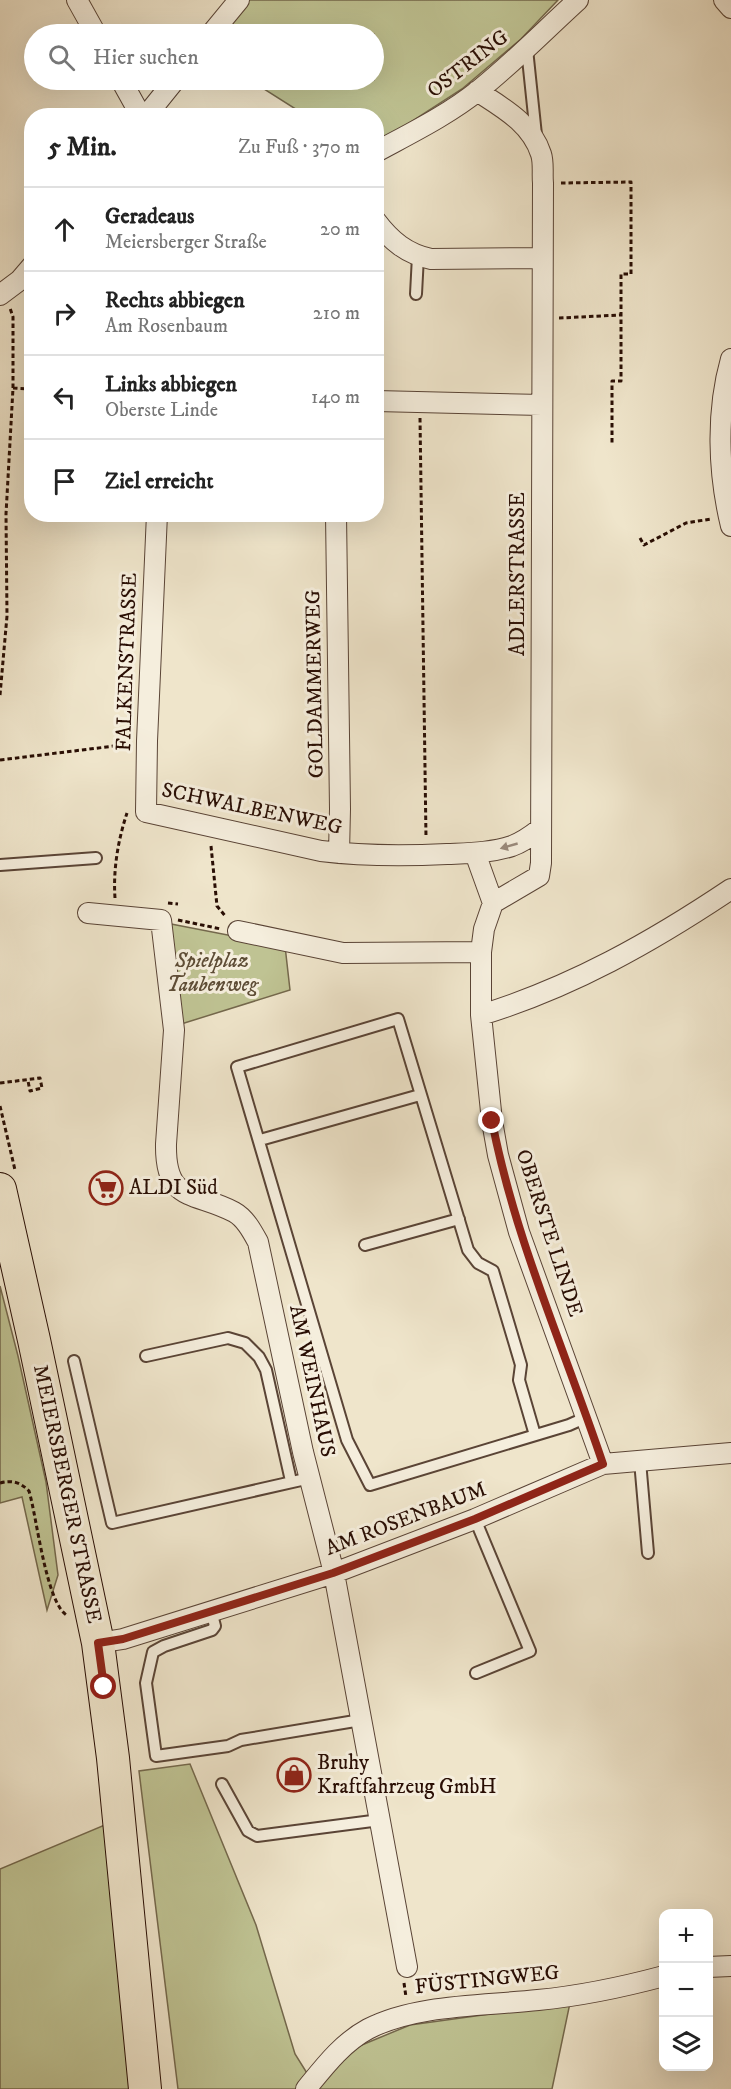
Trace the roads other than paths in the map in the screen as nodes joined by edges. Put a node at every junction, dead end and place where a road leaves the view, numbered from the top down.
1 (77, 0) edge
2 (239, 0) edge
3 (578, 0) edge
4 (724, 0) edge
5 (731, 8) edge
6 (90, 24) edge
7 (219, 24) edge
8 (526, 49) junction
9 (127, 90) edge
10 (167, 90) edge
11 (477, 91) junction
12 (137, 108) edge
13 (152, 108) edge
14 (536, 143) junction
15 (384, 148) edge
16 (384, 230) edge
17 (418, 256) junction
18 (542, 258) junction
19 (24, 275) edge
20 (3, 293) edge
21 (416, 294) dead end
22 (731, 359) edge
23 (384, 401) edge
24 (542, 405) junction
25 (726, 411) edge
26 (730, 521) edge
27 (157, 522) edge
28 (336, 522) edge
29 (146, 812) joint
30 (540, 830) junction
31 (339, 853) junction
32 (475, 853) junction
33 (96, 858) dead end
34 (0, 866) edge
35 (731, 889) edge
36 (493, 903) junction
37 (88, 913) dead end
38 (230, 930) road end
39 (481, 952) junction
40 (481, 1016) junction
41 (420, 1095) junction
42 (260, 1140) junction
43 (0, 1189) edge
44 (459, 1220) junction
45 (365, 1245) dead end
46 (146, 1356) dead end
47 (74, 1361) dead end
48 (587, 1417) junction
49 (535, 1435) junction
50 (731, 1453) edge
51 (640, 1461) junction
52 (603, 1464) junction
53 (300, 1480) junction
54 (475, 1519) junction
55 (648, 1553) dead end
56 (333, 1573) junction
57 (211, 1611) junction
58 (98, 1643) junction
59 (476, 1673) dead end
60 (361, 1720) junction
61 (222, 1784) dead end
62 (380, 1820) junction
63 (731, 1966) edge
64 (407, 1967) road end
65 (713, 1967) edge
66 (659, 1977) edge
67 (145, 2089) edge
68 (306, 2089) edge

1 - 6 street
2 - 7 street
3 - 8 street, OSTRING
4 - 5 street
8 - 11 street, OSTRING
8 - 14 lane
9 - 12 street
10 - 13 street
11 - 14 street, ADLERSTRASSE
11 - 15 street, OSTRING
14 - 18 street, ADLERSTRASSE
16 - 17 street
17 - 18 street
17 - 21 lane
18 - 24 street, ADLERSTRASSE
19 - 20 street
22 - 25 street
23 - 24 street
24 - 30 street, ADLERSTRASSE
25 - 26 street
27 - 29 street, FALKENSTRASSE
28 - 31 street, GOLDAMMERWEG
29 - 31 street, SCHWALBENWEG
30 -> 32 street
30 - 36 street, ADLERSTRASSE
31 - 32 street, SCHWALBENWEG
32 - 36 street
33 - 34 lane
35 - 40 street
36 - 39 street, OBERSTE LINDE
37 - 53 street, AM WEINHAUS
38 - 39 street
39 - 40 street, OBERSTE LINDE
40 - 48 street, OBERSTE LINDE
41 - 42 lane
41 - 42 lane
41 - 44 lane
42 - 49 lane
43 - 58 main road, MEIERSBERGER STRASSE
44 - 45 lane
44 - 49 lane
46 - 53 lane
47 - 53 lane
48 - 49 lane
48 - 52 street, OBERSTE LINDE
50 - 51 street, AM ROSENBAUM
51 - 52 street, AM ROSENBAUM
51 - 55 lane
52 - 54 street, AM ROSENBAUM
53 - 56 street, AM WEINHAUS
54 - 56 street, AM ROSENBAUM
54 - 59 lane
56 - 57 street, AM ROSENBAUM
56 - 60 street, AM WEINHAUS
57 - 58 street, AM ROSENBAUM
57 - 60 lane
58 - 67 main road, MEIERSBERGER STRASSE
60 - 62 street, AM WEINHAUS
61 - 62 lane
62 - 64 street, AM WEINHAUS
63 - 65 street
66 - 68 street, FÜSTINGWEG

